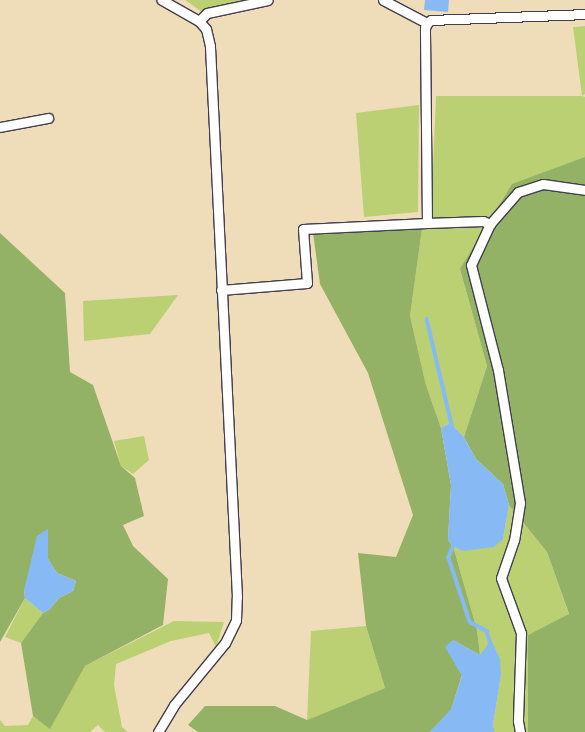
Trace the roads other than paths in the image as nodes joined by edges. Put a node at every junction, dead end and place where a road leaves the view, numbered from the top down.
1 (162, 0) edge
2 (268, 0) edge
3 (383, 0) edge
4 (585, 14) edge
5 (199, 21) junction
6 (427, 23) junction
7 (48, 118) dead end
8 (0, 127) edge
9 (585, 190) edge
10 (427, 223) junction
11 (490, 224) junction
12 (221, 290) junction
13 (158, 732) edge
14 (520, 732) edge

1 - 5 street
2 - 5 street
3 - 6 street
4 - 6 street
5 - 12 street
6 - 10 street
7 - 8 street
9 - 11 street
10 - 11 street
10 - 12 street
11 - 14 street
12 - 13 street

